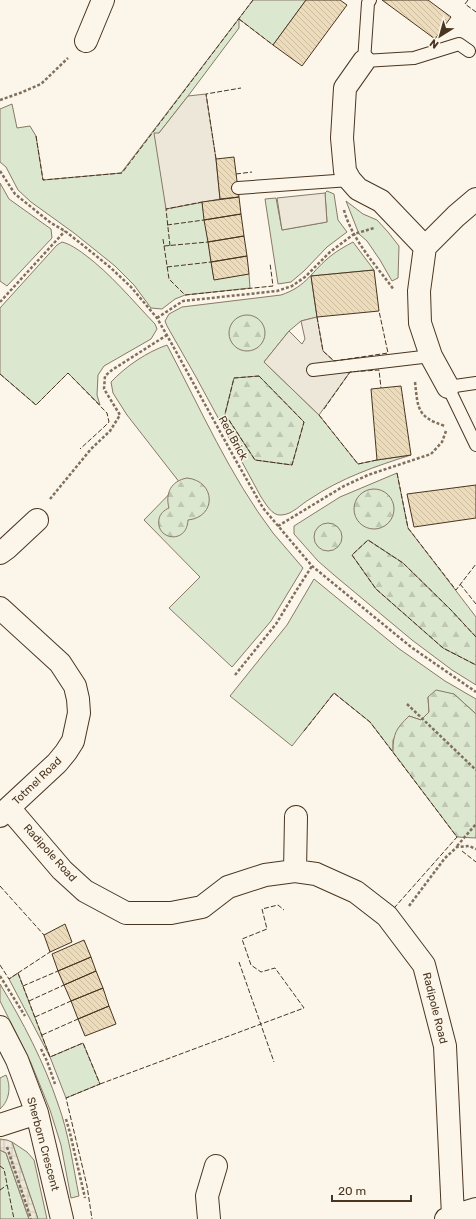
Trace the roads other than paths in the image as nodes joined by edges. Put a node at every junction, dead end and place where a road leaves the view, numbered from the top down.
1 (102, 0) edge
2 (370, 0) edge
3 (86, 41) road end
4 (469, 51) dead end
5 (364, 61) junction
6 (350, 180) junction
7 (238, 188) dead end
8 (476, 198) edge
9 (425, 247) junction
10 (432, 356) junction
11 (313, 370) dead end
12 (476, 383) edge
13 (448, 387) junction
14 (476, 445) edge
15 (37, 520) road end
16 (0, 553) edge
17 (0, 608) edge
18 (5, 812) edge
19 (296, 817) dead end
20 (295, 871) junction
21 (0, 1026) edge
22 (37, 1113) junction
23 (0, 1125) edge
24 (216, 1166) dead end
25 (476, 1209) edge
26 (450, 1217) edge
27 (62, 1219) edge
28 (209, 1219) edge

1 - 3 street
2 - 5 lane
4 - 5 lane
5 - 6 street
6 - 7 lane
6 - 9 street
8 - 9 street
9 - 10 street
10 - 11 lane
10 - 13 street
12 - 13 lane
13 - 14 lane
15 - 16 street
17 - 18 street, Totmel Road
18 - 20 street, Radipole Road
19 - 20 street
20 - 26 street, Radipole Road
21 - 22 street, Sherborn Crescent
22 - 23 street
22 - 27 street, Sherborn Crescent
24 - 28 street
25 - 26 street

